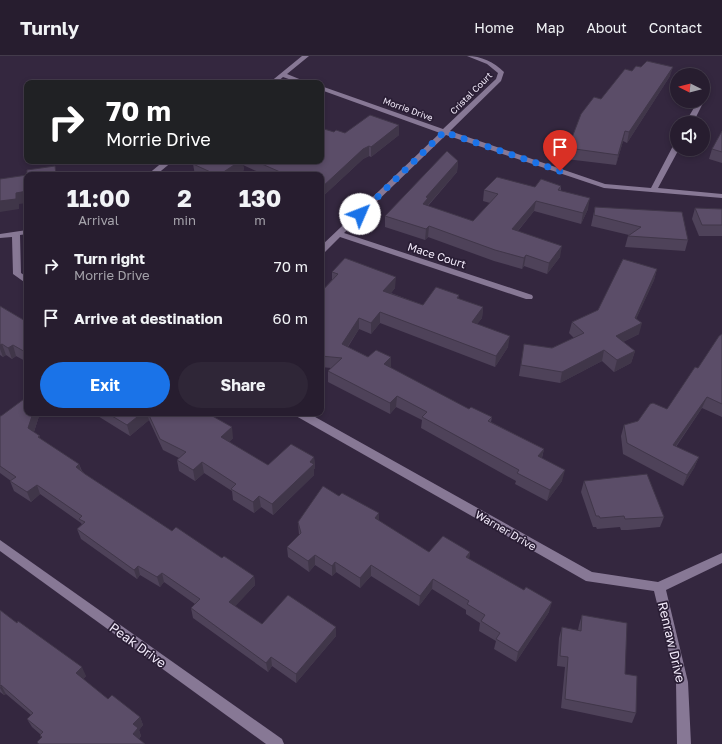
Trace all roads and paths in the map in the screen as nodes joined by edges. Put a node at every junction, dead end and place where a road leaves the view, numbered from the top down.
1 (306, 56) edge
2 (470, 56) edge
3 (283, 75) junction
4 (276, 80) edge
5 (297, 80) edge
6 (324, 89) edge
7 (444, 132) junction
8 (672, 156) edge
9 (165, 164) edge
10 (155, 172) edge
11 (653, 191) junction
12 (722, 196) edge
13 (24, 233) edge
14 (16, 234) junction
15 (338, 234) junction
16 (0, 236) edge
17 (324, 248) edge
18 (24, 279) edge
19 (529, 297) dead end
20 (305, 416) edge
21 (0, 545) edge
22 (722, 558) edge
23 (659, 588) junction
24 (277, 744) edge
25 (684, 744) edge

1 - 3 street
2 - 7 street, Cristal Court
3 - 4 street
3 - 5 street
6 - 7 street, Morrie Drive
7 - 11 street, Morrie Drive
7 - 15 street
8 - 11 street
9 - 10 street
11 - 12 street, Morrie Drive
13 - 14 street
14 - 16 street
14 - 18 street
15 - 17 street
15 - 19 street, Mace Court
20 - 23 street, Warner Drive
21 - 24 street, Peak Drive
22 - 23 street
23 - 25 street, Renraw Drive

